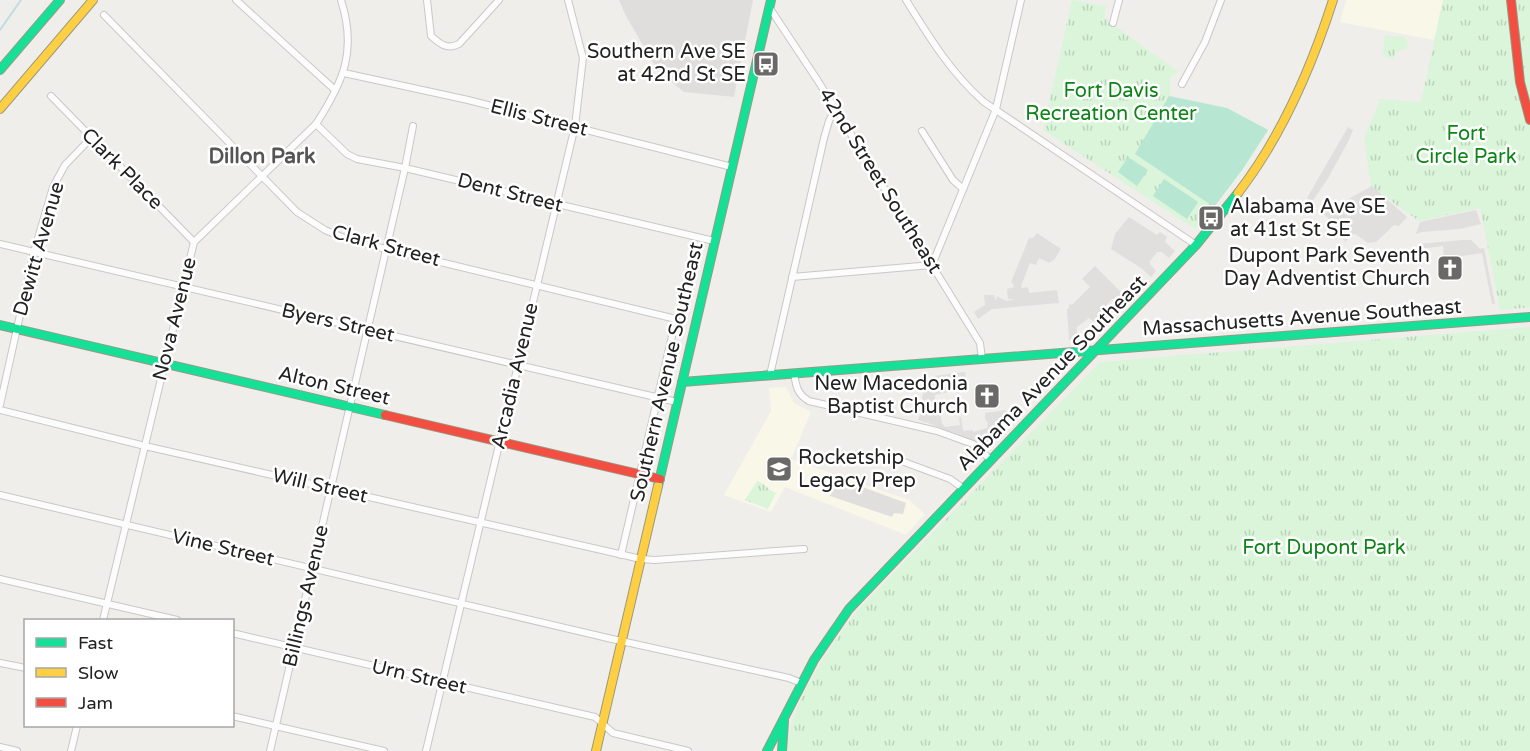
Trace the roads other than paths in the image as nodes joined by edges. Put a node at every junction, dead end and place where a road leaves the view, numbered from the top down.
1 (60, 0) edge
2 (93, 0) edge
3 (236, 0) edge
4 (341, 0) edge
5 (427, 0) edge
6 (499, 0) edge
7 (568, 0) edge
8 (906, 0) edge
9 (1021, 0) edge
10 (1119, 0) edge
11 (1221, 0) edge
12 (1334, 0) edge
13 (1510, 0) edge
14 (770, 4) edge
15 (104, 15) dead end
16 (1113, 23) dead end
17 (0, 70) edge
18 (344, 73) junction
19 (1182, 84) dead end
20 (335, 90) junction
21 (51, 96) dead end
22 (0, 109) edge
23 (835, 110) junction
24 (996, 110) junction
25 (1530, 120) edge
26 (316, 124) junction
27 (413, 126) dead end
28 (575, 126) junction
29 (922, 131) dead end
30 (91, 138) junction
31 (732, 167) junction
32 (405, 168) junction
33 (262, 175) junction
34 (963, 189) junction
35 (556, 205) junction
36 (714, 241) junction
37 (194, 242) junction
38 (0, 244) edge
39 (1196, 245) junction
40 (387, 249) junction
41 (34, 252) junction
42 (932, 265) junction
43 (792, 277) junction
44 (537, 284) junction
45 (183, 287) junction
46 (1530, 317) edge
47 (0, 325) edge
48 (16, 328) junction
49 (368, 330) junction
50 (1097, 350) junction
51 (982, 359) junction
52 (164, 363) junction
53 (518, 365) junction
54 (794, 373) junction
55 (770, 375) junction
56 (682, 382) junction
57 (658, 398) junction
58 (677, 402) junction
59 (0, 405) edge
60 (350, 407) junction
61 (0, 411) edge
62 (499, 442) junction
63 (145, 446) junction
64 (897, 459) dead end
65 (991, 460) junction
66 (640, 475) junction
67 (660, 479) junction
68 (331, 488) junction
69 (964, 489) junction
70 (0, 495) edge
71 (480, 523) junction
72 (126, 525) junction
73 (804, 549) dead end
74 (621, 555) junction
75 (641, 559) junction
76 (312, 569) junction
77 (0, 579) edge
78 (461, 603) junction
79 (106, 604) junction
80 (103, 619) edge
81 (169, 619) edge
82 (234, 633) edge
83 (621, 641) junction
84 (294, 648) junction
85 (0, 663) edge
86 (24, 668) edge
87 (442, 682) junction
88 (801, 683) junction
89 (234, 716) edge
90 (784, 716) junction
91 (602, 724) junction
92 (276, 726) junction
93 (77, 727) edge
94 (0, 747) edge
95 (17, 751) edge
96 (71, 751) edge
97 (270, 751) edge
98 (384, 751) edge
99 (426, 751) edge
100 (596, 751) edge
101 (688, 751) edge
102 (767, 751) edge
103 (782, 751) edge

1 - 17 main road
2 - 22 main road
3 - 20 street
4 - 18 street, Nova Avenue
5 - 6 street
7 - 28 street, Arcadia Avenue
8 - 24 street
9 - 24 street
10 - 16 street
11 - 19 street
12 - 39 main road, Alabama Avenue Southeast
13 - 25 main road
14 - 23 street, 42nd Street Southeast
14 - 31 main road, Southern Avenue Southeast
15 - 33 street, Clark Street
18 - 20 street, Nova Avenue
18 - 28 street, Ellis Street
20 - 26 street, Nova Avenue
21 - 30 street, Clark Place
23 - 42 street, 42nd Street Southeast
23 - 43 street
24 - 34 street
24 - 39 street
26 - 32 street, Dent Street
26 - 33 street, Nova Avenue
27 - 32 street, Billings Avenue
28 - 31 street, Ellis Street
28 - 35 street, Arcadia Avenue
29 - 34 street
30 - 37 street, Clark Place
30 - 41 street, Dewitt Avenue
31 - 36 main road, Southern Avenue Southeast
32 - 35 street, Dent Street
32 - 40 street, Billings Avenue
33 - 37 street, Nova Avenue
33 - 40 street, Clark Street
34 - 42 street
35 - 36 street, Dent Street
35 - 44 street, Arcadia Avenue
36 - 56 main road, Southern Avenue Southeast
37 - 45 street, Nova Avenue
38 - 41 street, Byers Street
39 - 50 main road, Alabama Avenue Southeast
40 - 44 street, Clark Street
40 - 49 street, Billings Avenue
41 - 45 street, Byers Street
41 - 48 street, Dewitt Avenue
42 - 43 street
42 - 51 street, 42nd Street Southeast
43 - 55 street
44 - 53 street, Arcadia Avenue
44 - 57 street, Clark Street
45 - 49 street, Byers Street
45 - 52 street, Nova Avenue
46 - 50 main road, Massachusetts Avenue Southeast
47 - 48 main road, Alton Street
48 - 52 main road, Alton Street
48 - 59 street, Dewitt Avenue
49 - 53 street, Byers Street
49 - 60 street, Billings Avenue
50 - 51 main road, Massachusetts Avenue Southeast
50 - 65 main road, Alabama Avenue Southeast
51 - 54 main road, Massachusetts Avenue Southeast
52 - 60 main road, Alton Street
52 - 63 street, Nova Avenue
53 - 57 street, Byers Street
53 - 62 street, Arcadia Avenue
54 - 55 main road, Massachusetts Avenue Southeast
54 - 65 street
55 - 56 main road, Massachusetts Avenue Southeast
56 - 58 main road, Southern Avenue Southeast
57 - 58 street, Byers Street
57 - 66 street
58 - 67 main road, Southern Avenue Southeast
60 - 62 main road, Alton Street
60 - 68 street, Billings Avenue
61 - 63 street, Will Street
62 - 66 main road, Alton Street
62 - 71 street, Arcadia Avenue
63 - 68 street, Will Street
63 - 72 street, Nova Avenue
64 - 69 street
65 - 69 main road, Alabama Avenue Southeast
66 - 67 main road, Alton Street
66 - 74 street
67 - 75 main road, Southern Avenue Southeast
68 - 71 street, Will Street
68 - 76 street, Billings Avenue
69 - 88 main road, Alabama Avenue Southeast
70 - 72 street, Vine Street
71 - 74 street, Will Street
71 - 78 street, Arcadia Avenue
72 - 76 street, Vine Street
72 - 79 street, Nova Avenue
73 - 75 street, Will Street
74 - 75 street, Will Street
75 - 83 main road, Southern Avenue Southeast
76 - 78 street, Vine Street
76 - 84 street, Billings Avenue
77 - 79 street
78 - 83 street, Vine Street
78 - 87 street, Arcadia Avenue
79 - 80 street, Nova Avenue
79 - 81 street
82 - 84 street, Urn Street
83 - 88 street, Vine Street
83 - 91 main road, Southern Avenue Southeast
84 - 87 street, Urn Street
84 - 92 street, Billings Avenue
85 - 86 street
87 - 91 street, Urn Street
87 - 99 street, Arcadia Avenue
88 - 90 main road, Alabama Avenue Southeast
89 - 92 street
90 - 102 main road, Alabama Avenue Southeast
90 - 103 main road
91 - 100 main road, Southern Avenue Southeast
91 - 101 street, Urn Street
92 - 97 street, Billings Avenue
92 - 98 street
93 - 96 street
94 - 95 street

